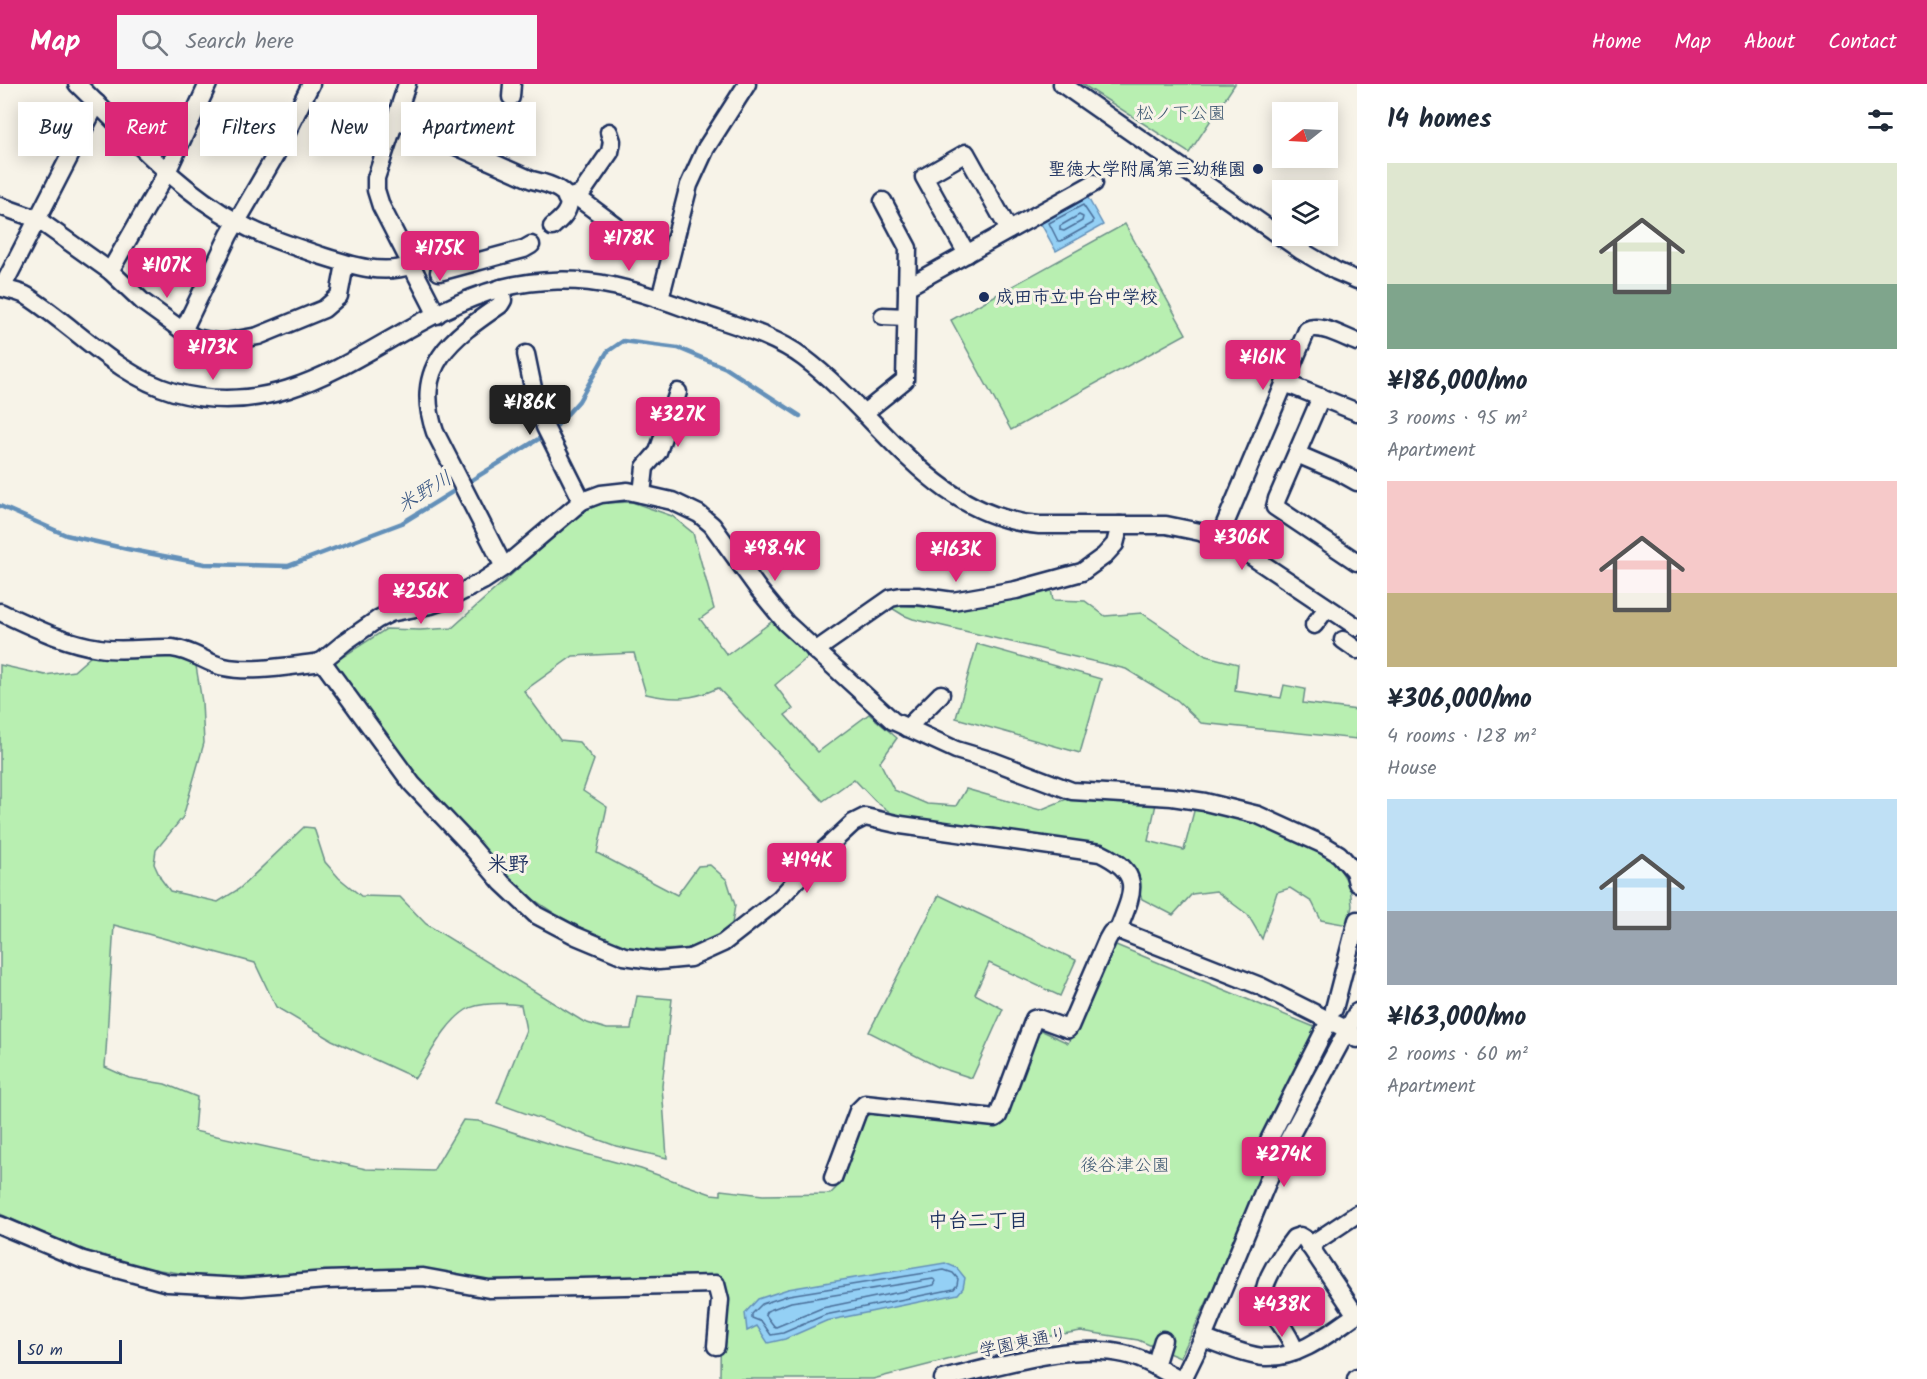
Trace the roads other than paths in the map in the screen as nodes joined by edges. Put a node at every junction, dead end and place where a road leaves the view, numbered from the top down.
1 (77, 84) edge
2 (310, 84) edge
3 (407, 84) edge
4 (747, 84) edge
5 (1062, 84) edge
6 (201, 87) edge
7 (97, 103) junction
8 (395, 119) junction
9 (609, 132) dead end
10 (488, 156) edge
11 (487, 160) junction
12 (167, 172) junction
13 (1094, 183) dead end
14 (572, 197) junction
15 (883, 201) dead end
16 (0, 206) edge
17 (37, 219) junction
18 (237, 222) junction
19 (616, 226) dead end
20 (552, 227) dead end
21 (1009, 230) junction
22 (531, 245) dead end
23 (967, 254) junction
24 (345, 264) junction
25 (412, 265) junction
26 (110, 271) junction
27 (439, 272) dead end
28 (1357, 280) edge
29 (907, 287) junction
30 (1, 288) edge
31 (501, 288) junction
32 (660, 299) junction
33 (437, 315) junction
34 (883, 316) dead end
35 (906, 317) junction
36 (183, 331) junction
37 (1357, 342) edge
38 (526, 354) dead end
39 (1285, 383) junction
40 (678, 392) dead end
41 (1321, 397) junction
42 (864, 412) junction
43 (1357, 412) edge
44 (1297, 454) junction
45 (1357, 483) edge
46 (642, 494) junction
47 (582, 501) junction
48 (1120, 525) junction
49 (1220, 538) junction
50 (1357, 562) edge
51 (504, 567) junction
52 (1327, 608) junction
53 (0, 612) edge
54 (1314, 625) dead end
55 (1357, 627) edge
56 (815, 651) junction
57 (322, 661) junction
58 (941, 694) dead end
59 (906, 729) junction
60 (1357, 883) edge
61 (1357, 921) edge
62 (1118, 930) junction
63 (1334, 1009) dead end
64 (1357, 1012) edge
65 (1327, 1025) dead end
66 (1353, 1035) edge
67 (1280, 1156) junction
68 (833, 1178) dead end
69 (1357, 1214) edge
70 (0, 1225) edge
71 (1309, 1246) junction
72 (1356, 1314) edge
73 (1203, 1338) junction
74 (1163, 1340) dead end
75 (716, 1346) dead end
76 (1295, 1351) junction
77 (1155, 1366) junction
78 (943, 1379) edge
79 (1178, 1379) edge
80 (1183, 1379) edge

1 - 7 street
2 - 18 street
3 - 8 street
4 - 32 street
5 - 28 street
6 - 12 street
7 - 12 street
7 - 17 street
8 - 11 street
8 - 25 street
9 - 14 street
10 - 11 street
11 - 14 street
12 - 18 street
12 - 26 street
13 - 21 street
14 - 19 street
14 - 20 street
15 - 29 street
16 - 17 street
17 - 26 street
17 - 30 street
18 - 24 street
18 - 36 street
21 - 23 street
21 - 23 street
22 - 27 street
23 - 29 street
24 - 25 street
24 - 36 street
25 - 33 street
26 - 36 street
29 - 35 street
30 - 33 street
31 - 32 street
31 - 33 street
31 - 51 street
32 - 42 street
34 - 35 street
35 - 42 street
37 - 39 street
38 - 47 street
39 - 41 street
39 - 49 street
40 - 46 street
41 - 43 street
41 - 44 street
42 - 48 street
44 - 45 street
44 - 50 street
46 - 47 street
46 - 56 street
47 - 51 street
48 - 49 street
48 - 56 street
49 - 52 street
51 - 57 street
52 - 54 street
52 - 55 street
53 - 57 street
56 - 59 street
57 - 62 street
58 - 59 street
59 - 60 street
61 - 63 street
62 - 66 street
62 - 68 street
64 - 66 street
65 - 67 street
66 - 67 street
67 - 73 street
69 - 71 street
70 - 75 street
71 - 72 street
71 - 76 street
72 - 76 street
73 - 76 street
73 - 80 street
74 - 77 street
77 - 78 street, 学園東通り
77 - 79 street, 学園東通り

